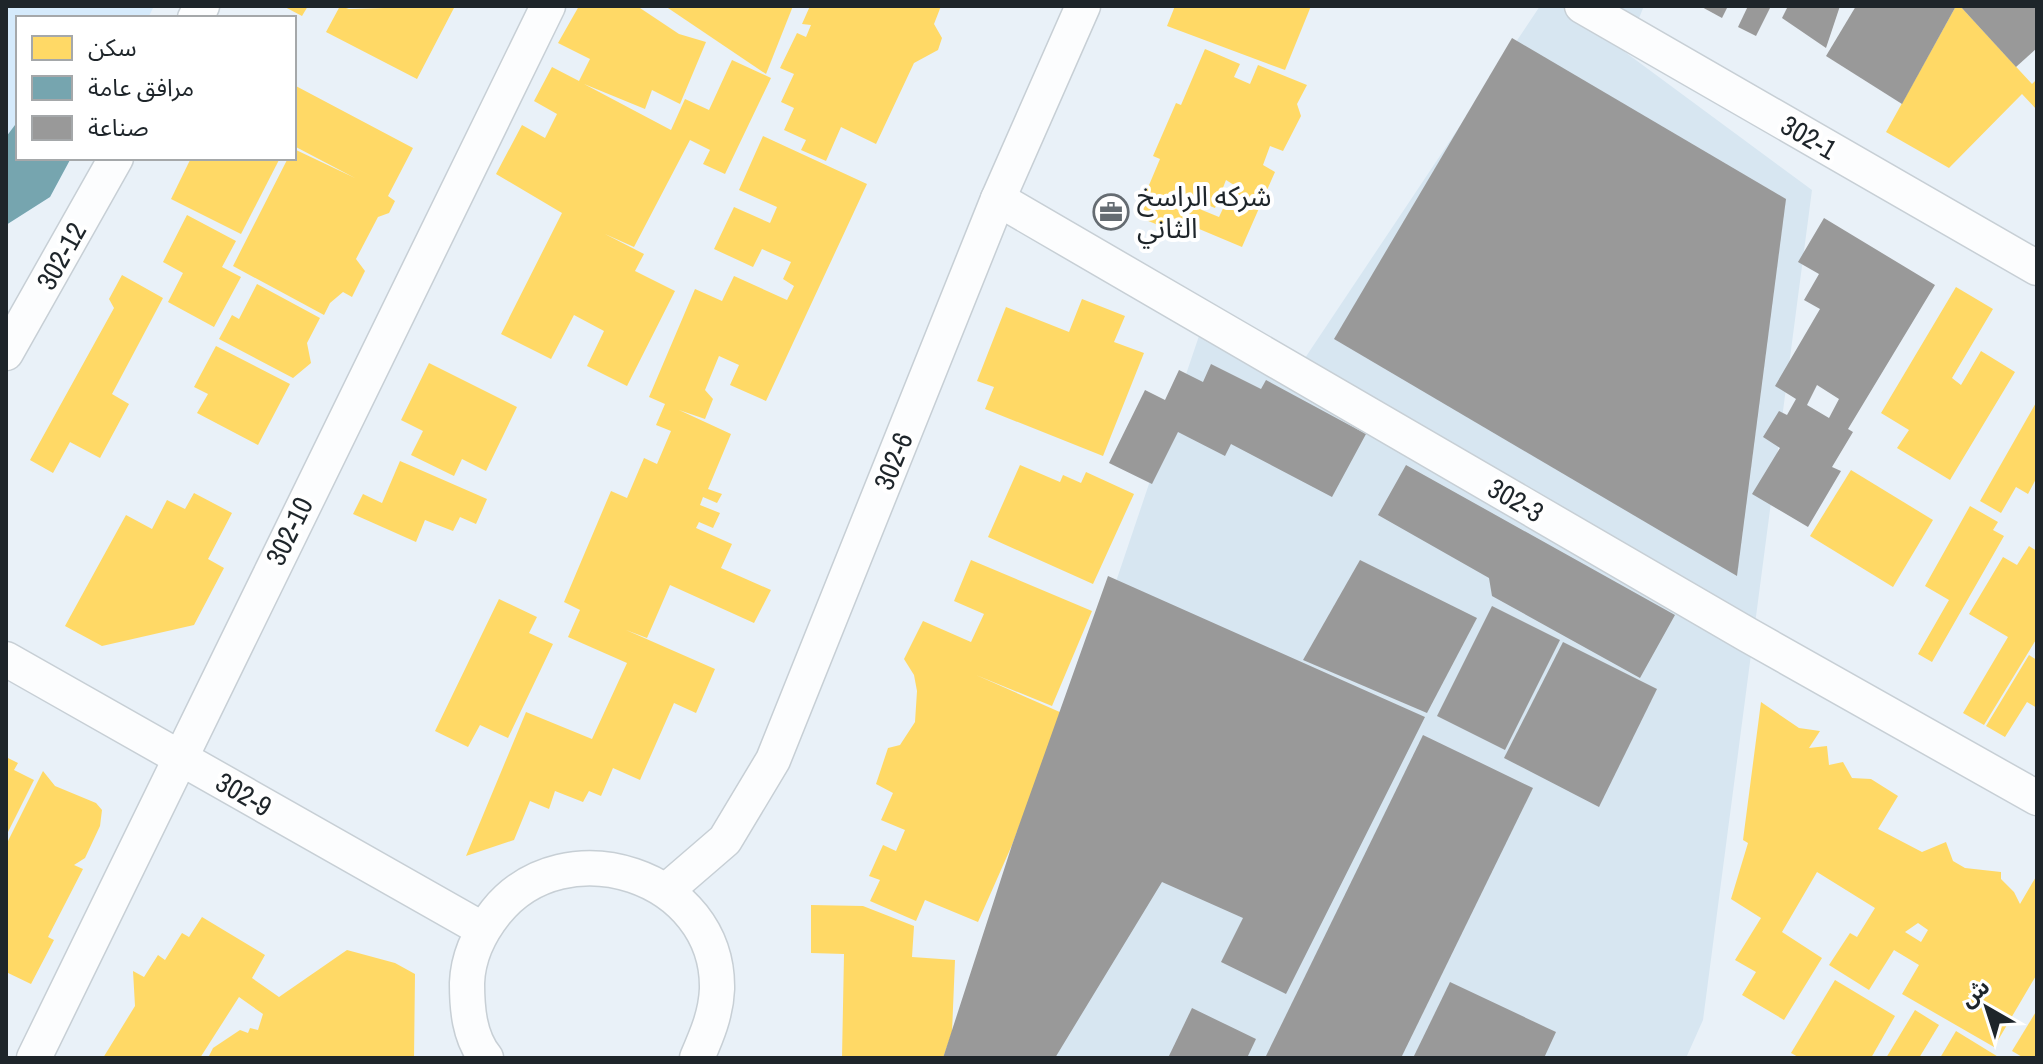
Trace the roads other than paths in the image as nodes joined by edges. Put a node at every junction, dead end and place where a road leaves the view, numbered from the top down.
1 (548, 6) edge
2 (1083, 6) edge
3 (1582, 6) edge
4 (115, 160) edge
5 (998, 199) junction
6 (2037, 268) edge
7 (6, 353) edge
8 (6, 659) edge
9 (178, 756) junction
10 (2037, 798) edge
11 (667, 890) junction
12 (482, 929) junction
13 (34, 1058) edge
14 (486, 1058) edge
15 (697, 1058) edge

1 - 9 street, 302-10
2 - 5 street, 302-6
3 - 6 street, 302-1
4 - 7 street, 302-12
5 - 10 street, 302-3
5 - 11 street, 302-6
8 - 9 street, 302-9
9 - 12 street, 302-9
9 - 13 street, 302-10
11 - 12 street
11 - 15 street
12 - 14 street

